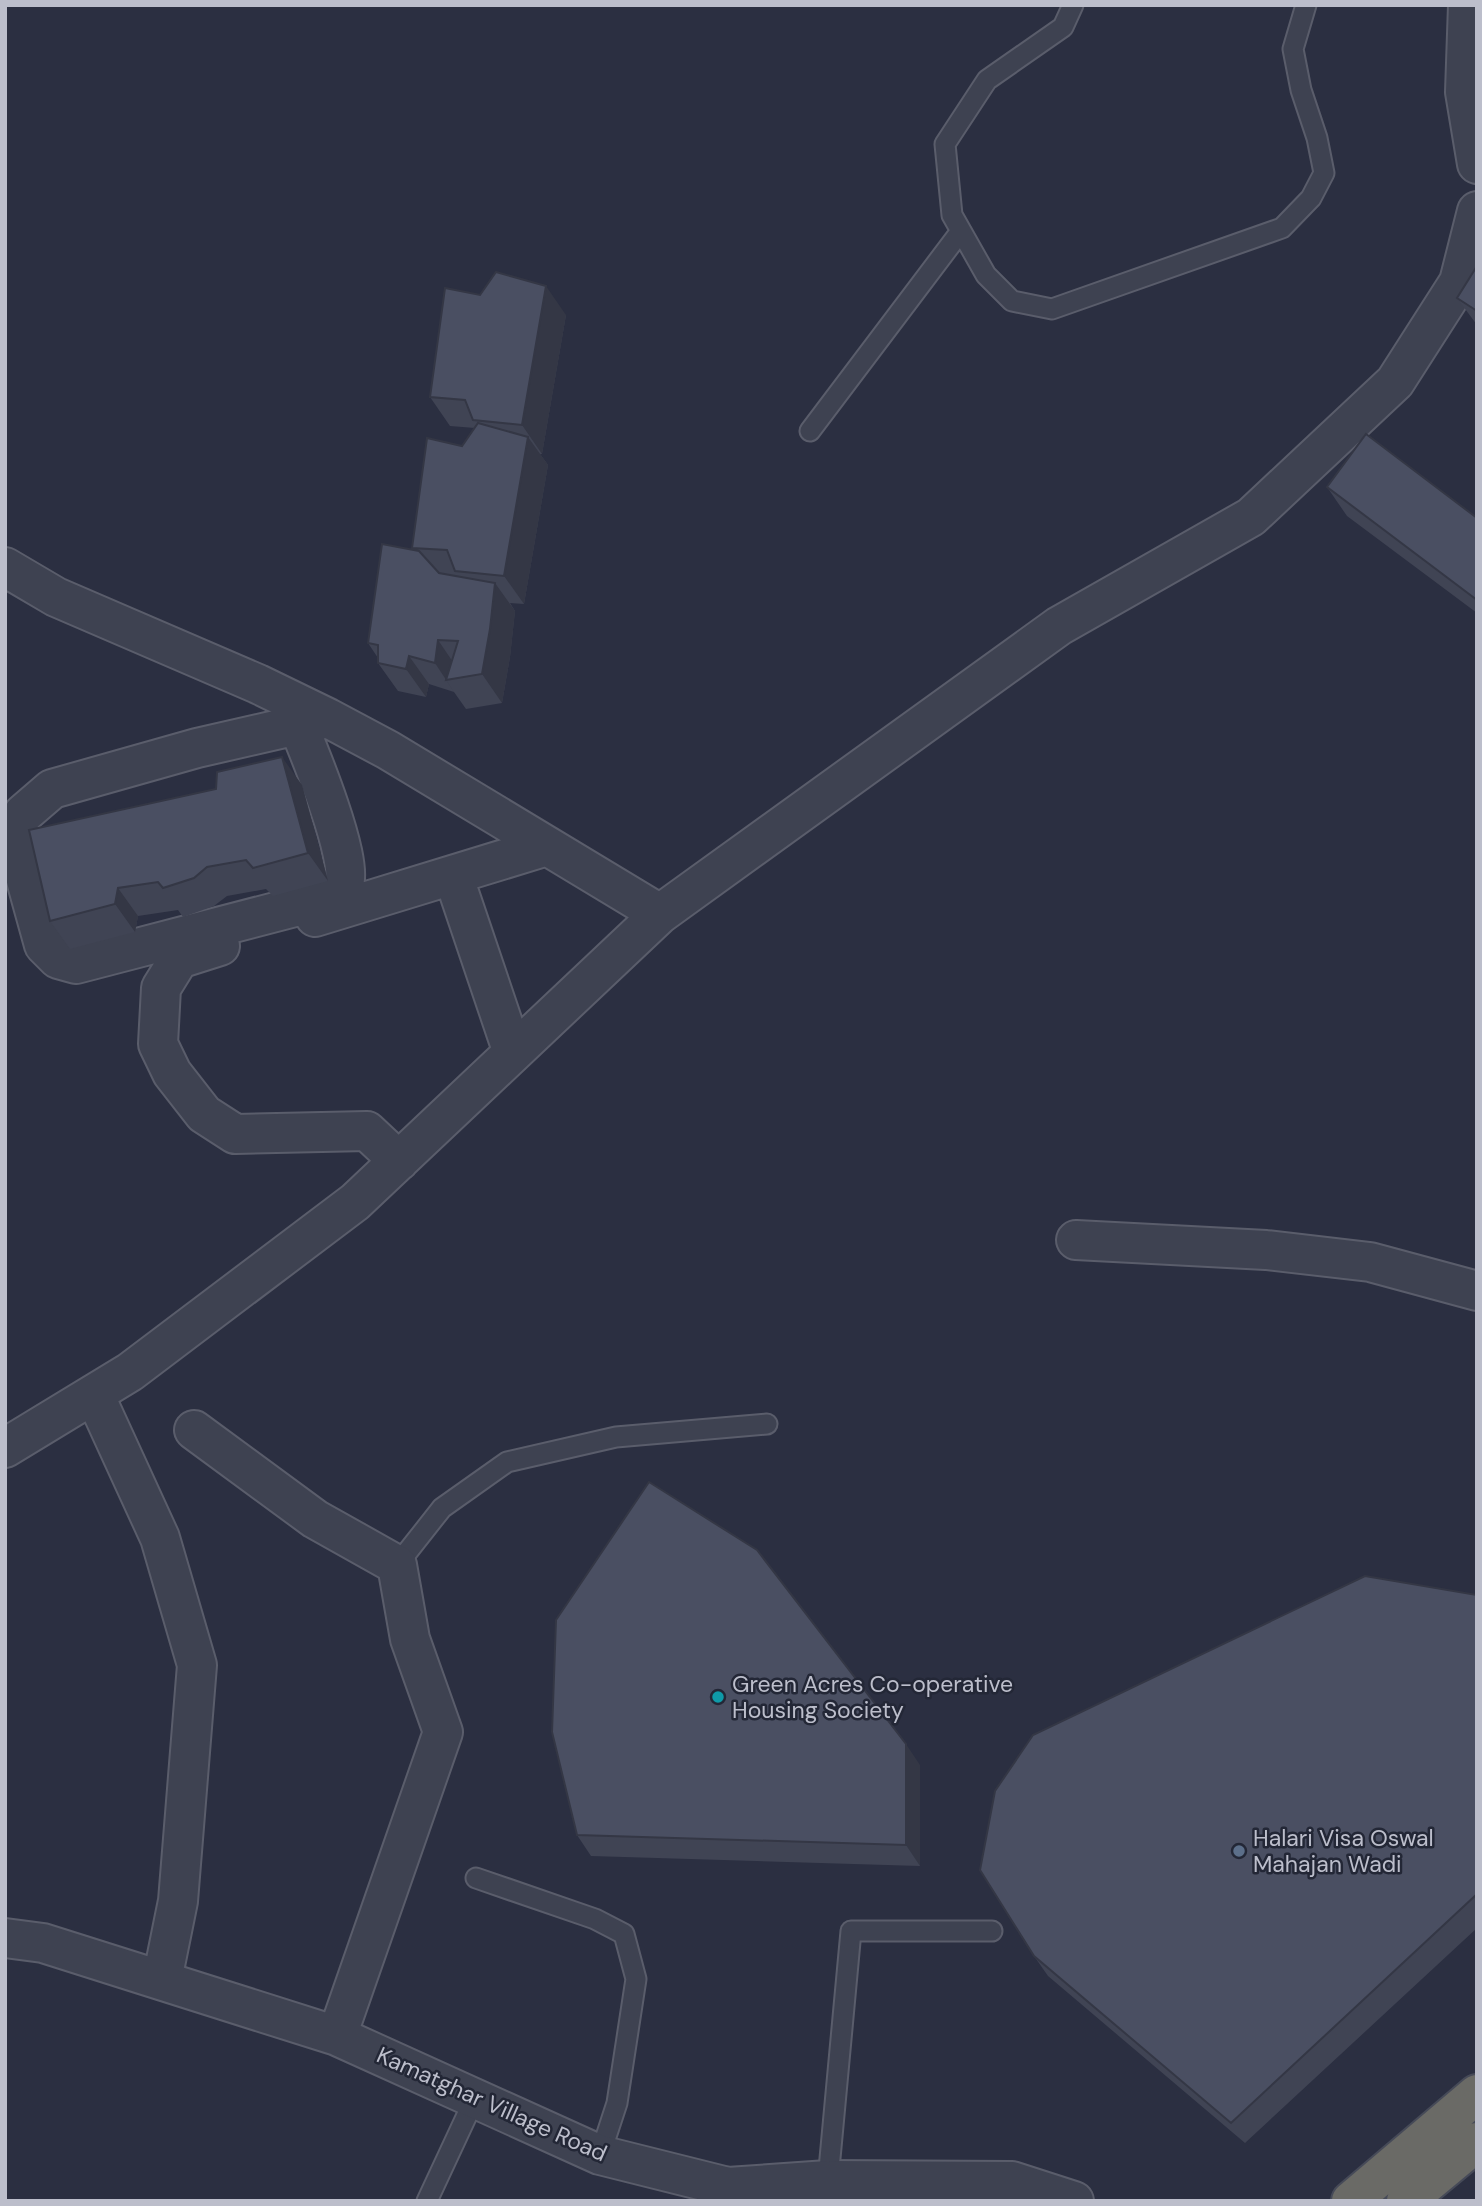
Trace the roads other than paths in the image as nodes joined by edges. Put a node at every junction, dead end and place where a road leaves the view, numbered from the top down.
1 (1073, 5) edge
2 (1306, 5) edge
3 (1468, 5) edge
4 (1477, 164) edge
5 (1477, 211) edge
6 (961, 231) junction
7 (810, 431) dead end
8 (5, 566) edge
9 (313, 722) junction
10 (547, 846) junction
11 (453, 875) junction
12 (660, 914) junction
13 (513, 1054) junction
14 (399, 1161) junction
15 (1076, 1240) dead end
16 (1477, 1291) edge
17 (94, 1394) junction
18 (767, 1424) dead end
19 (194, 1430) dead end
20 (5, 1448) edge
21 (397, 1564) junction
22 (476, 1878) dead end
23 (992, 1931) dead end
24 (5, 1938) edge
25 (162, 1980) junction
26 (337, 2036) junction
27 (1477, 2094) edge
28 (475, 2098) junction
29 (1477, 2142) edge
30 (600, 2155) junction
31 (828, 2180) junction
32 (427, 2201) edge
33 (1074, 2201) edge
34 (1351, 2201) edge
35 (1406, 2201) edge

1 - 6 lane
2 - 6 lane
3 - 4 street
5 - 12 street
6 - 7 lane
8 - 9 street
9 - 9 street
9 - 10 street
10 - 11 street
10 - 12 street
11 - 13 street
11 - 14 street
12 - 13 street
13 - 14 street
14 - 17 street
15 - 16 street
17 - 20 street
17 - 25 street
18 - 21 lane
19 - 21 street
21 - 26 street
22 - 30 lane
23 - 31 lane
24 - 25 street, Kamatghar Village Road
25 - 26 street, Kamatghar Village Road
26 - 28 street, Kamatghar Village Road
27 - 34 highway
28 - 30 street, Kamatghar Village Road
28 - 32 lane
29 - 35 highway
30 - 31 street, Kamatghar Village Road
31 - 33 street, Kamatghar Village Road

